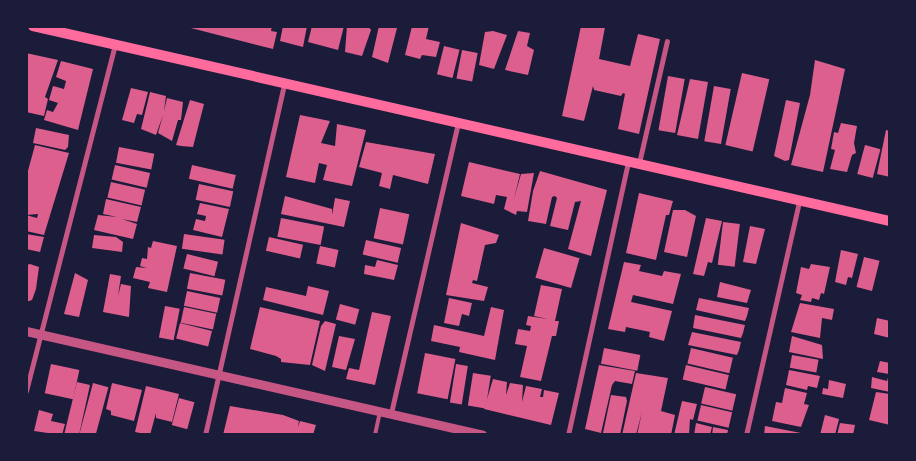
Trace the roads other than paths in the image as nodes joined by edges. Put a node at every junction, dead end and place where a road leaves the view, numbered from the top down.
1 (33, 26) edge
2 (667, 41) dead end
3 (114, 45) junction
4 (284, 84) junction
5 (458, 122) junction
6 (628, 161) junction
7 (640, 163) junction
8 (799, 201) junction
9 (890, 221) edge
10 (26, 331) edge
11 (41, 335) junction
12 (220, 375) junction
13 (26, 391) edge
14 (380, 411) junction
15 (392, 414) junction
16 (470, 433) edge
17 (205, 435) edge
18 (375, 435) edge
19 (482, 435) edge
20 (568, 435) edge
21 (746, 435) edge

1 - 3 main road
2 - 7 street
3 - 4 main road
3 - 11 street
4 - 5 main road
4 - 12 street
5 - 6 main road
5 - 15 street
6 - 7 main road
6 - 20 street
7 - 8 main road
8 - 9 main road
8 - 21 street
10 - 11 street
11 - 12 street
11 - 13 street
12 - 14 street
12 - 17 street
14 - 15 street
14 - 18 lane
15 - 16 street
16 - 19 street

